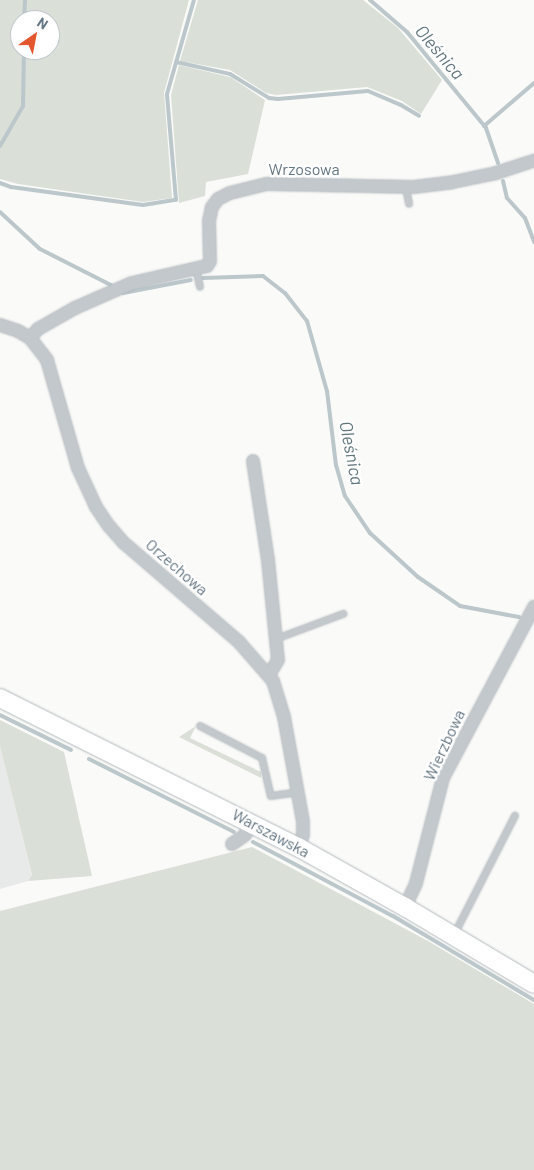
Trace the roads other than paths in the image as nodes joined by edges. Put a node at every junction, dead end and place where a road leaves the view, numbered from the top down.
1 (534, 161) edge
2 (406, 188) junction
3 (409, 204) dead end
4 (196, 268) junction
5 (200, 287) dead end
6 (0, 325) edge
7 (30, 338) junction
8 (254, 461) dead end
9 (534, 607) edge
10 (343, 614) dead end
11 (276, 639) junction
12 (269, 675) junction
13 (0, 698) edge
14 (200, 726) dead end
15 (298, 792) junction
16 (515, 816) dead end
17 (252, 823) junction
18 (232, 844) dead end
19 (298, 847) junction
20 (405, 907) junction
21 (454, 936) junction
22 (534, 984) edge

1 - 2 street, Wrzosowa
2 - 3 lane
2 - 4 street, Wrzosowa
4 - 5 lane
4 - 7 street
6 - 7 street, Orzechowa
7 - 12 street, Orzechowa
8 - 11 street
9 - 20 street, Wierzbowa
10 - 11 lane
11 - 12 street
12 - 15 street, Orzechowa
13 - 17 main road, Warszawska
14 - 15 lane
15 - 19 street, Orzechowa
16 - 21 lane
17 - 18 street
17 - 19 main road, Warszawska
19 - 20 main road, Warszawska
20 - 21 main road, Warszawska
21 - 22 main road, Warszawska

